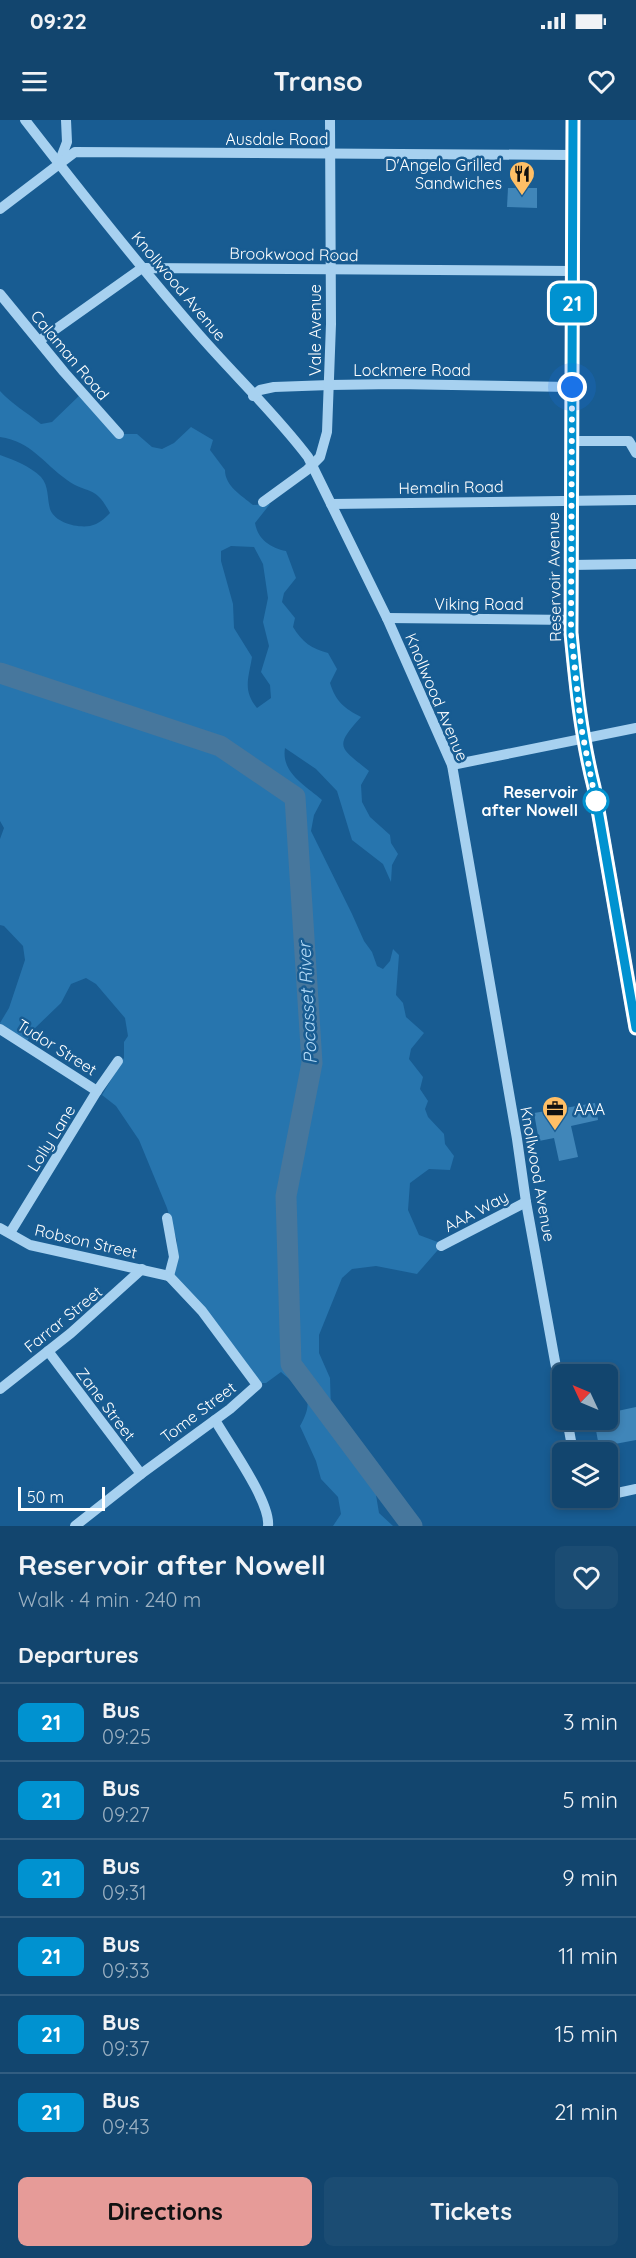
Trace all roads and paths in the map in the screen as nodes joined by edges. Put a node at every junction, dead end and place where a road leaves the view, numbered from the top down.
1 (25, 120) edge
2 (66, 120) edge
3 (330, 120) edge
4 (573, 120) edge
5 (330, 154) junction
6 (572, 155) junction
7 (59, 163) junction
8 (0, 209) edge
9 (142, 268) junction
10 (330, 271) junction
11 (572, 271) junction
12 (0, 294) edge
13 (39, 341) junction
14 (330, 385) junction
15 (572, 387) junction
16 (253, 396) junction
17 (119, 434) dead end
18 (571, 441) junction
19 (636, 453) edge
20 (309, 467) junction
21 (571, 499) junction
22 (636, 500) edge
23 (263, 502) dead end
24 (331, 504) junction
25 (636, 564) edge
26 (571, 565) junction
27 (387, 618) junction
28 (571, 620) junction
29 (636, 728) edge
30 (584, 737) junction
31 (452, 765) junction
32 (636, 1028) edge
33 (0, 1029) edge
34 (118, 1061) dead end
35 (97, 1091) junction
36 (526, 1202) junction
37 (166, 1218) dead end
38 (3, 1229) edge
39 (441, 1246) dead end
40 (142, 1269) junction
41 (169, 1276) junction
42 (48, 1351) junction
43 (555, 1364) edge
44 (0, 1389) edge
45 (215, 1420) junction
46 (141, 1474) junction
47 (636, 1489) edge
48 (618, 1493) edge
49 (75, 1526) edge
50 (268, 1526) edge

1 - 7 street, Knollwood Avenue
2 - 7 street
3 - 5 street, Vale Avenue
4 - 6 main road, Reservoir Avenue
5 - 6 street, Ausdale Road
5 - 7 street, Ausdale Road
5 - 10 street, Vale Avenue
6 - 11 main road, Reservoir Avenue
7 - 8 street, Ausdale Road
7 - 9 street, Knollwood Avenue
9 - 10 street, Brookwood Road
9 - 13 street
9 - 16 street, Knollwood Avenue
10 - 11 street, Brookwood Road
10 - 14 street, Vale Avenue
11 - 15 main road, Reservoir Avenue
12 - 13 street, Calaman Road
13 - 17 street, Calaman Road
14 - 15 street, Lockmere Road
14 - 16 street, Lockmere Road
14 - 20 street, Vale Avenue
15 - 18 main road, Reservoir Avenue
16 - 20 street, Knollwood Avenue
18 - 19 street
18 - 21 main road, Reservoir Avenue
20 - 23 street
20 - 24 street, Knollwood Avenue
21 - 22 street, Hemalin Road
21 - 24 street, Hemalin Road
21 - 26 main road, Reservoir Avenue
24 - 27 street, Knollwood Avenue
25 - 26 street
26 - 28 main road, Reservoir Avenue
27 - 28 street, Viking Road
27 - 31 street, Knollwood Avenue
28 - 30 main road, Reservoir Avenue
29 - 30 street
30 - 31 street
30 - 32 main road, Reservoir Avenue
31 - 36 street, Knollwood Avenue
33 - 35 street, Tudor Street
34 - 35 street, Lolly Lane
35 - 38 street, Lolly Lane
36 - 39 street, AAA Way
36 - 43 street, Knollwood Avenue
37 - 41 street
38 - 40 street, Robson Street
40 - 41 street, Robson Street
40 - 42 street, Farrar Street
41 - 45 street, Tome Street
42 - 44 street, Farrar Street
42 - 46 street, Zane Street
45 - 46 street, Tome Street
45 - 50 street
46 - 49 street, Tome Street
47 - 48 street

